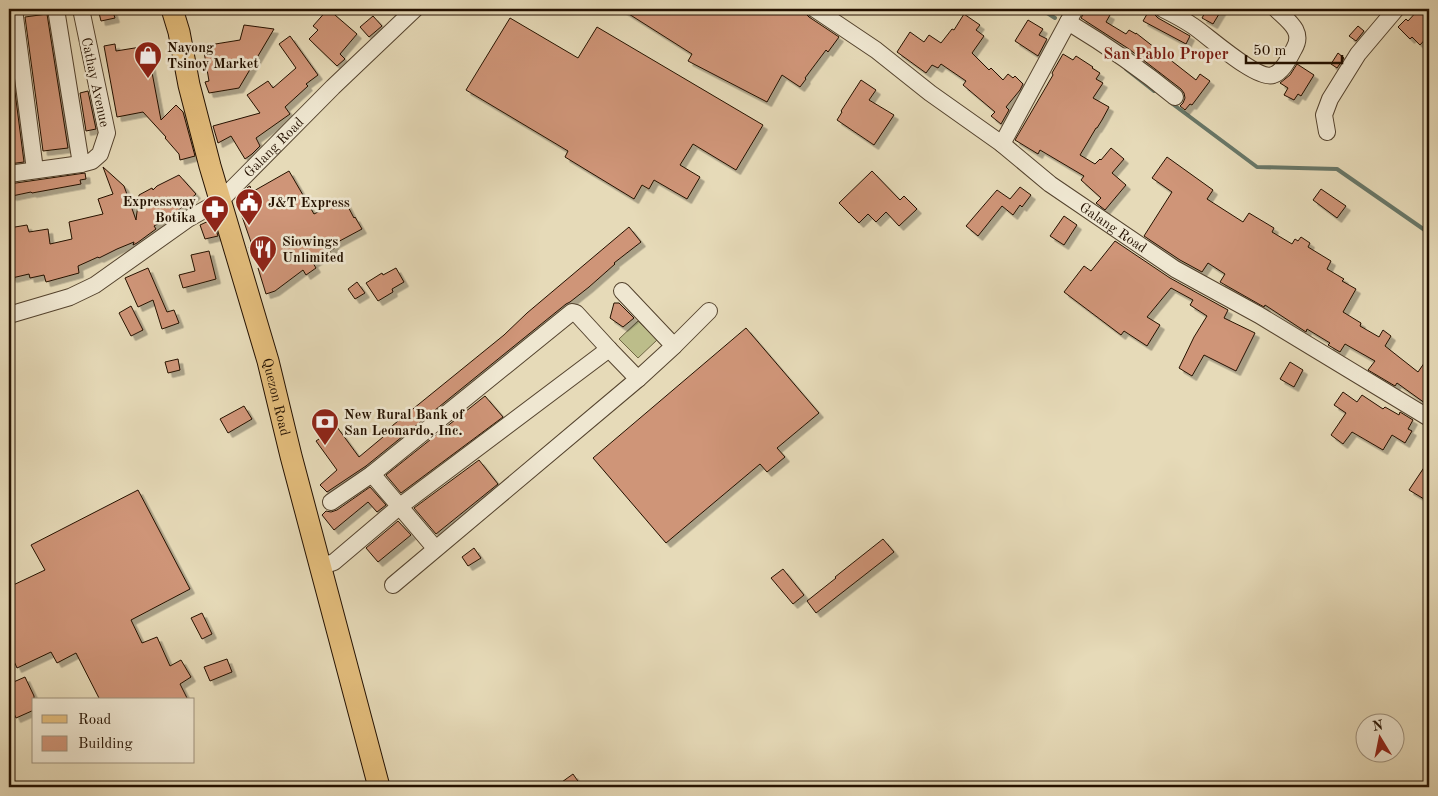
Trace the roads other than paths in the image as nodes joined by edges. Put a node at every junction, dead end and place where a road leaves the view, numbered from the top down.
1 (11, 9) edge
2 (56, 9) edge
3 (81, 9) edge
4 (172, 9) edge
5 (415, 9) edge
6 (815, 9) edge
7 (1162, 9) edge
8 (1276, 9) edge
9 (1396, 9) edge
10 (1071, 15) edge
11 (1175, 97) dead end
12 (1327, 132) dead end
13 (1002, 144) junction
14 (81, 164) junction
15 (35, 170) junction
16 (9, 174) edge
17 (220, 201) junction
18 (622, 291) dead end
19 (709, 311) dead end
20 (9, 315) edge
21 (674, 346) junction
22 (609, 349) junction
23 (638, 379) junction
24 (1429, 418) edge
25 (372, 474) junction
26 (331, 502) dead end
27 (399, 507) junction
28 (435, 548) junction
29 (320, 567) junction
30 (393, 585) dead end
31 (379, 787) edge

1 - 15 street
2 - 14 street
3 - 14 street, Cathay Avenue
4 - 17 main road, Quezon Road
5 - 17 street, Galang Road
6 - 13 street, Galang Road
7 - 8 street
9 - 12 street
10 - 11 street
10 - 13 street
13 - 24 street, Galang Road
14 - 15 street
15 - 16 street
17 - 20 street, Galang Road
17 - 29 main road, Quezon Road
18 - 21 street
19 - 21 street
21 - 23 street
22 - 23 street
22 - 25 street
22 - 27 street
23 - 28 street
25 - 26 street
25 - 27 street
27 - 28 street
27 - 29 street
28 - 30 street
29 - 31 main road, Quezon Road

